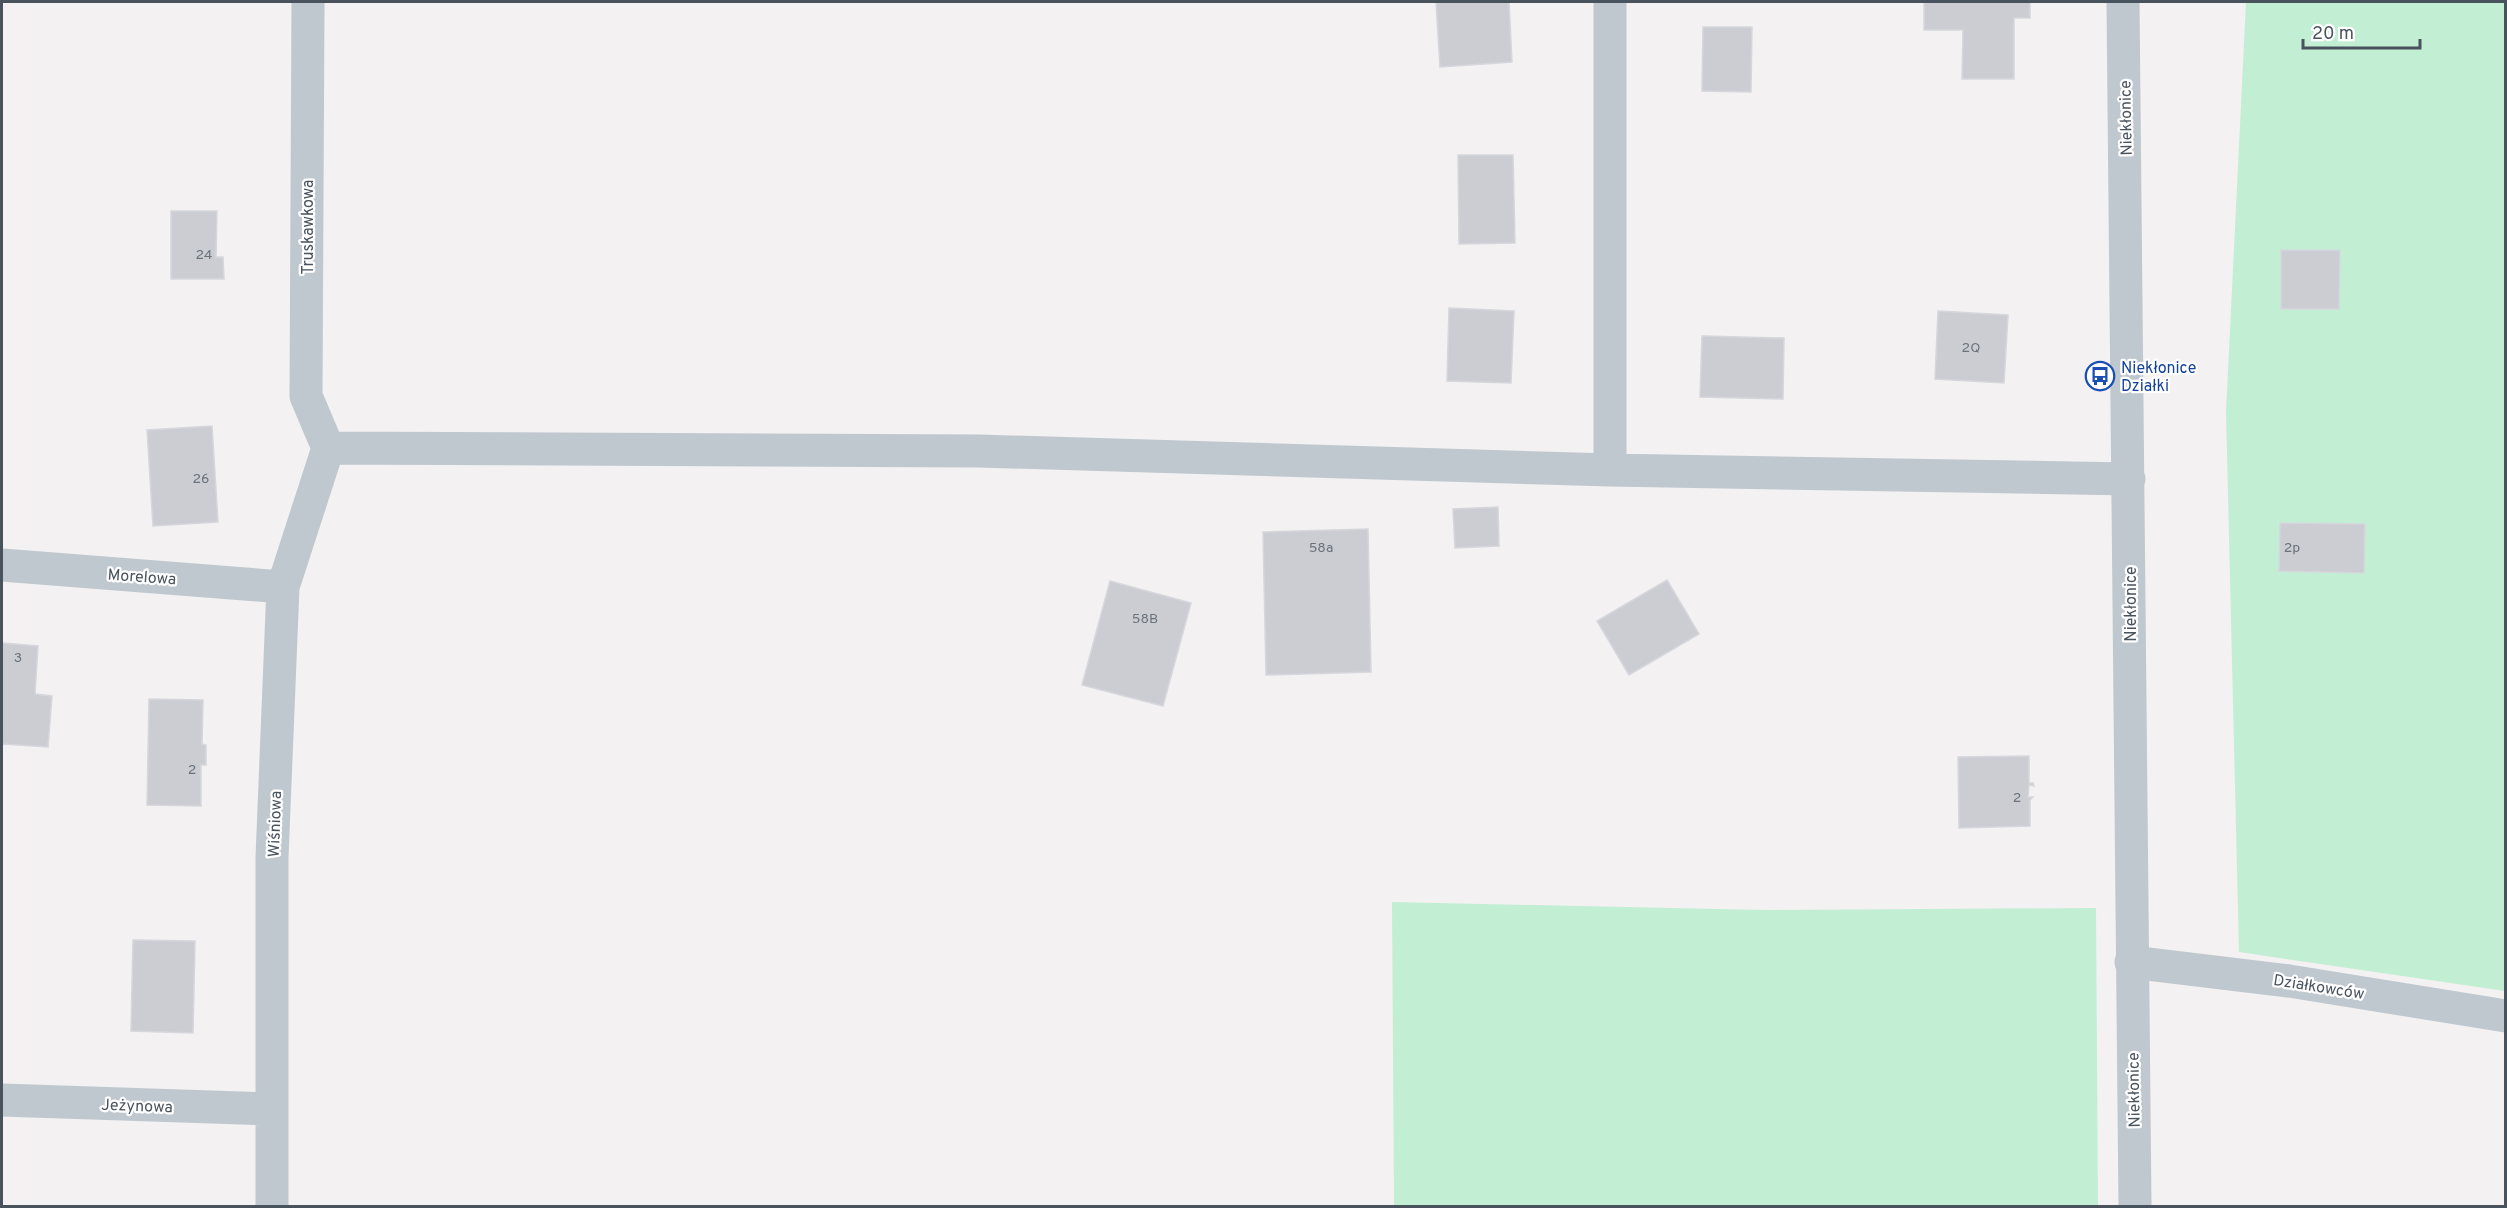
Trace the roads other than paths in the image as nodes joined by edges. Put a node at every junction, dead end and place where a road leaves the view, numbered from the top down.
1 (308, 2) edge
2 (1610, 2) edge
3 (2126, 5) edge
4 (328, 448) junction
5 (1610, 470) junction
6 (2129, 479) junction
7 (2, 565) edge
8 (283, 587) junction
9 (2132, 962) junction
10 (2505, 1016) edge
11 (2, 1100) edge
12 (272, 1109) junction
13 (272, 1206) edge
14 (2135, 1206) edge

1 - 4 street, Truskawkowa
2 - 5 street
3 - 6 street, Niekłonice
4 - 5 street
4 - 8 street, Wiśniowa
5 - 6 street
6 - 9 street, Niekłonice
7 - 8 street, Morelowa
8 - 12 street, Wiśniowa
9 - 10 street, Działkowców
9 - 14 street, Niekłonice
11 - 12 street, Jeżynowa
12 - 13 street, Wiśniowa

